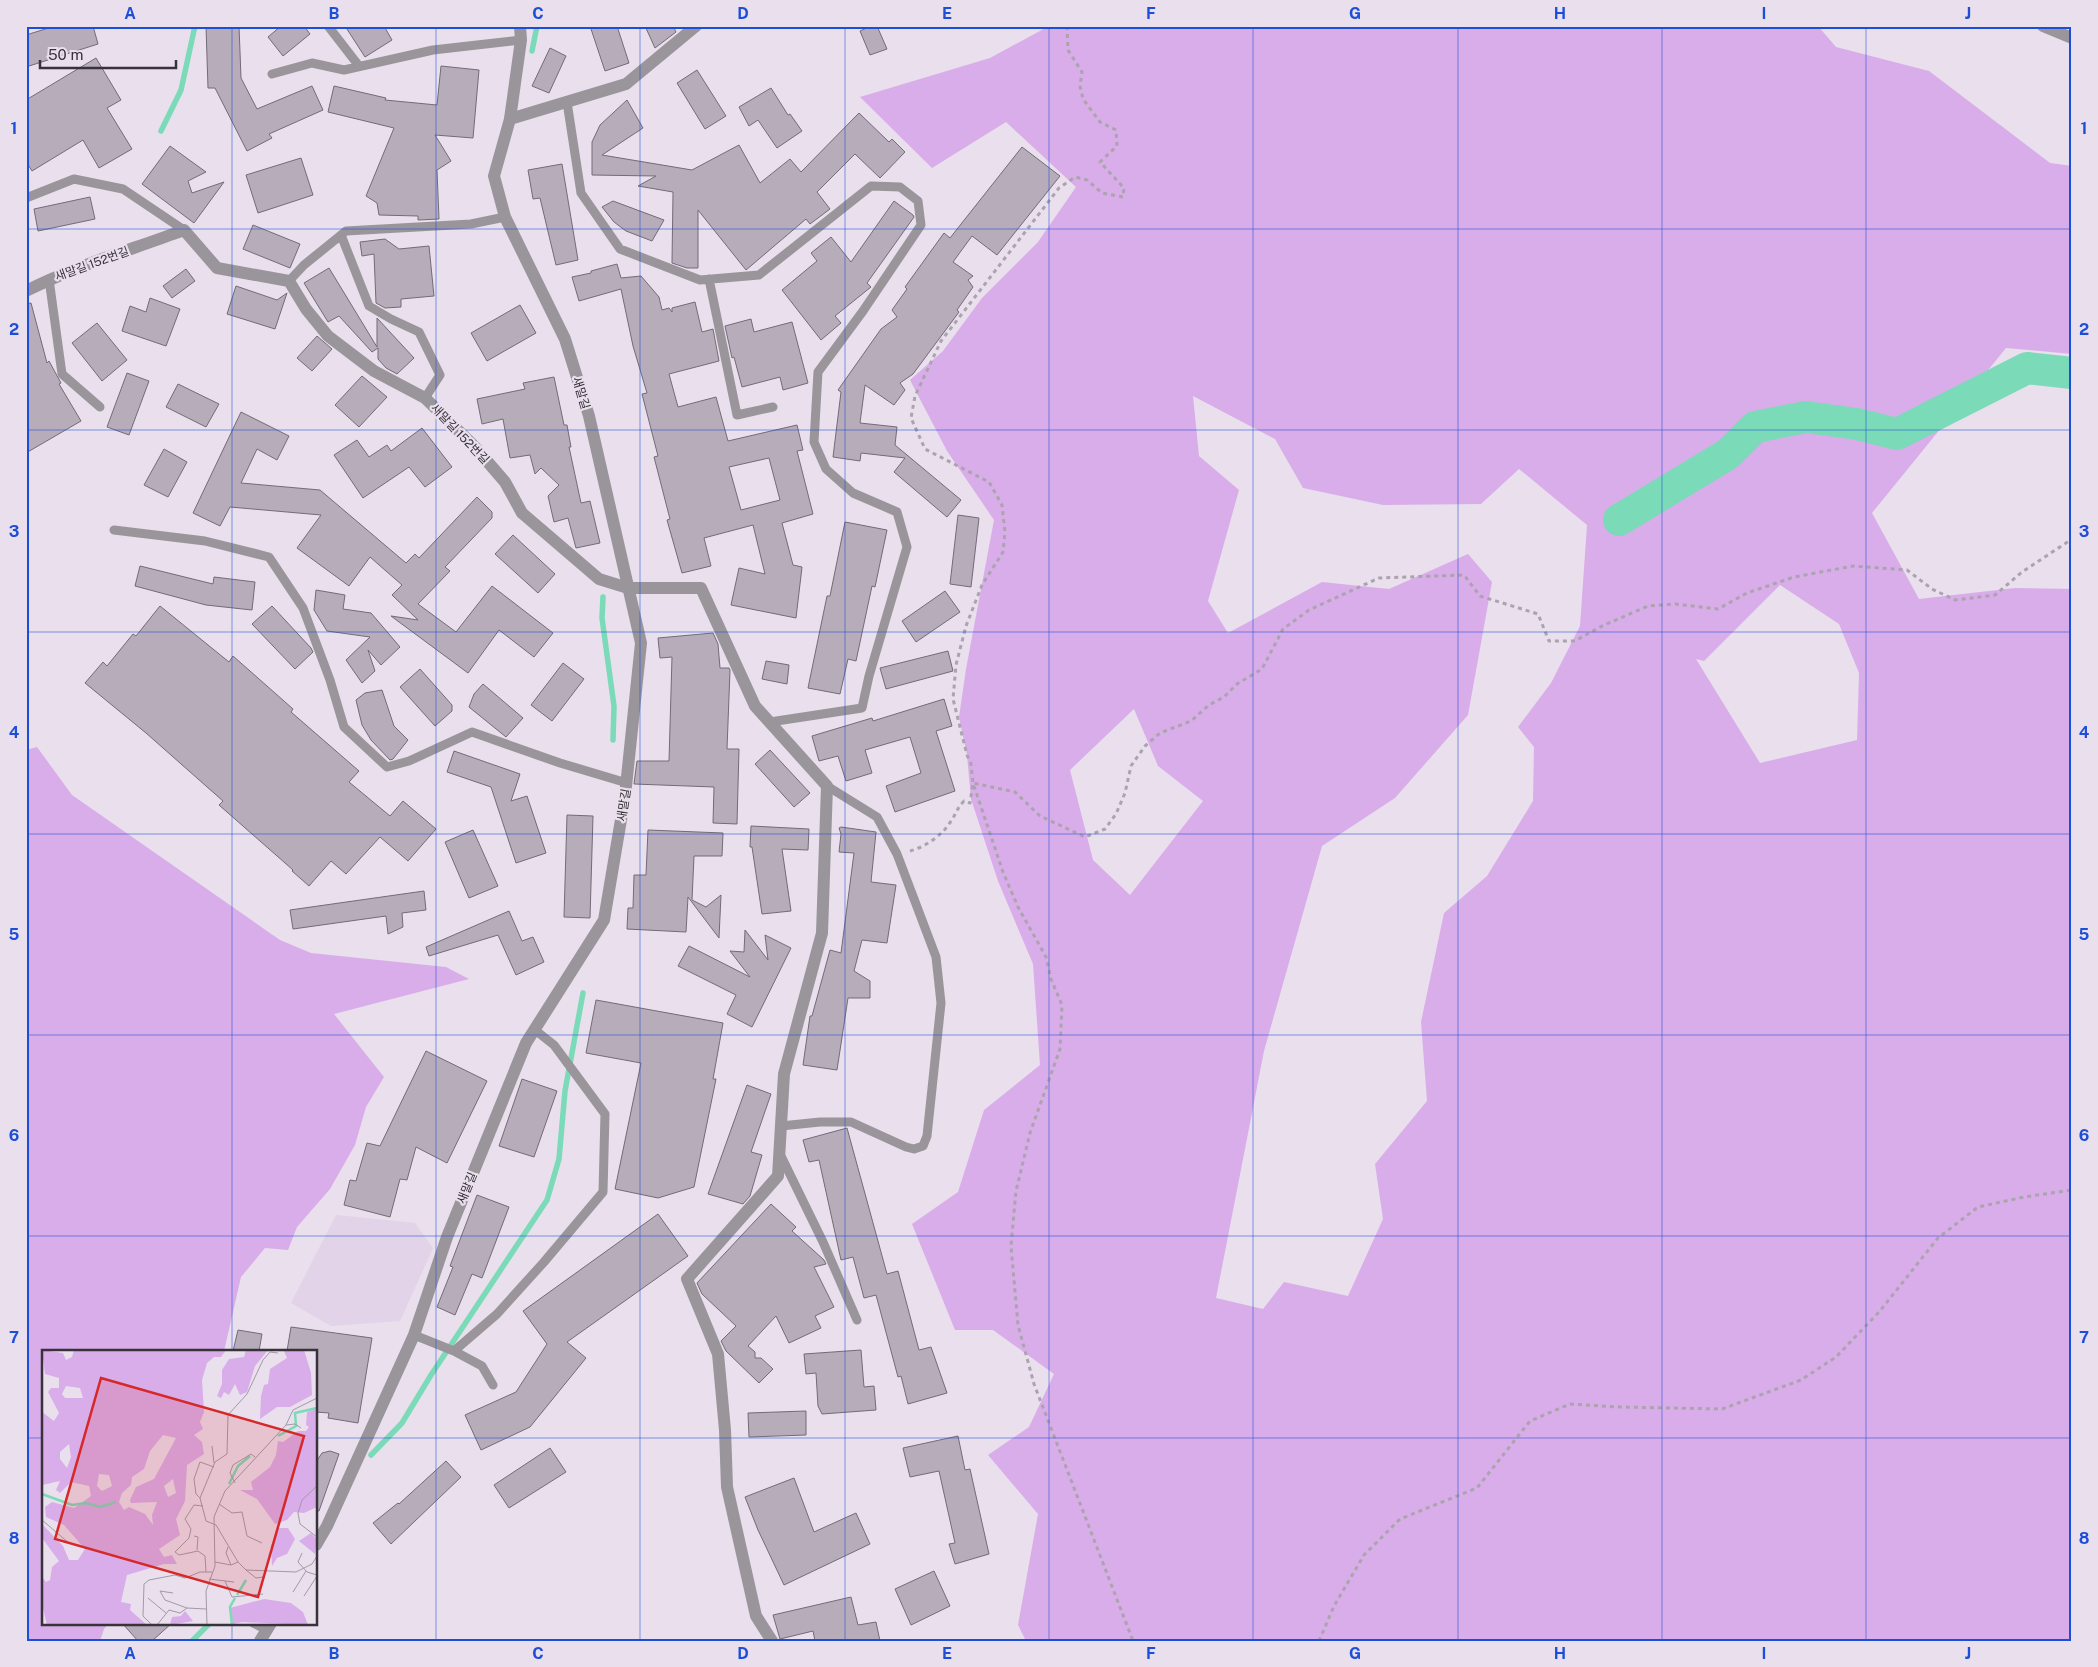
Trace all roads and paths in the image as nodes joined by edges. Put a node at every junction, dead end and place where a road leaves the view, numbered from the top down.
1 (328, 26) edge
2 (520, 26) edge
3 (696, 26) edge
4 (1067, 26) edge
5 (2043, 26) edge
6 (2072, 38) edge
7 (521, 40) junction
8 (359, 66) junction
9 (272, 74) dead end
10 (567, 102) junction
11 (510, 119) junction
12 (26, 198) edge
13 (505, 217) junction
14 (184, 230) junction
15 (341, 235) junction
16 (49, 279) junction
17 (289, 280) junction
18 (709, 280) junction
19 (26, 290) edge
20 (424, 398) junction
21 (100, 407) dead end
22 (773, 407) dead end
23 (114, 530) dead end
24 (2072, 539) edge
25 (628, 588) junction
26 (770, 722) junction
27 (627, 783) junction
28 (973, 783) junction
29 (827, 786) junction
30 (897, 854) junction
31 (535, 1030) junction
32 (781, 1126) junction
33 (779, 1154) junction
34 (2072, 1190) edge
35 (857, 1320) dead end
36 (414, 1335) junction
37 (454, 1351) junction
38 (493, 1385) dead end
39 (318, 1542) edge
40 (255, 1624) edge
41 (266, 1631) edge
42 (772, 1641) edge
43 (1133, 1641) edge
44 (1319, 1641) edge

1 - 8 lane
2 - 7 street, 새말길
3 - 10 street
4 - 28 path
5 - 6 street
7 - 8 lane
7 - 11 street, 새말길
8 - 9 lane
10 - 11 street
10 - 18 lane
11 - 13 street, 새말길
12 - 14 lane
13 - 15 lane
13 - 25 street, 새말길
14 - 16 street, 새말길 152번길
14 - 17 street
15 - 17 lane
15 - 20 lane
16 - 19 street, 새말길 152번길
16 - 21 lane
17 - 20 street, 새말길 152번길
18 - 22 lane
18 - 26 lane
20 - 25 street, 새말길 152번길
23 - 27 lane
24 - 28 path
25 - 26 street, 새말길 152번길
25 - 27 street, 새말길
26 - 29 street
27 - 31 street, 새말길
28 - 30 path
28 - 43 path
29 - 30 lane
29 - 32 street
30 - 32 lane
31 - 36 street, 새말길
31 - 37 lane
32 - 33 street
33 - 35 lane
33 - 42 street
34 - 44 path
36 - 37 lane
36 - 39 street, 새말길
37 - 38 lane
40 - 41 lane

